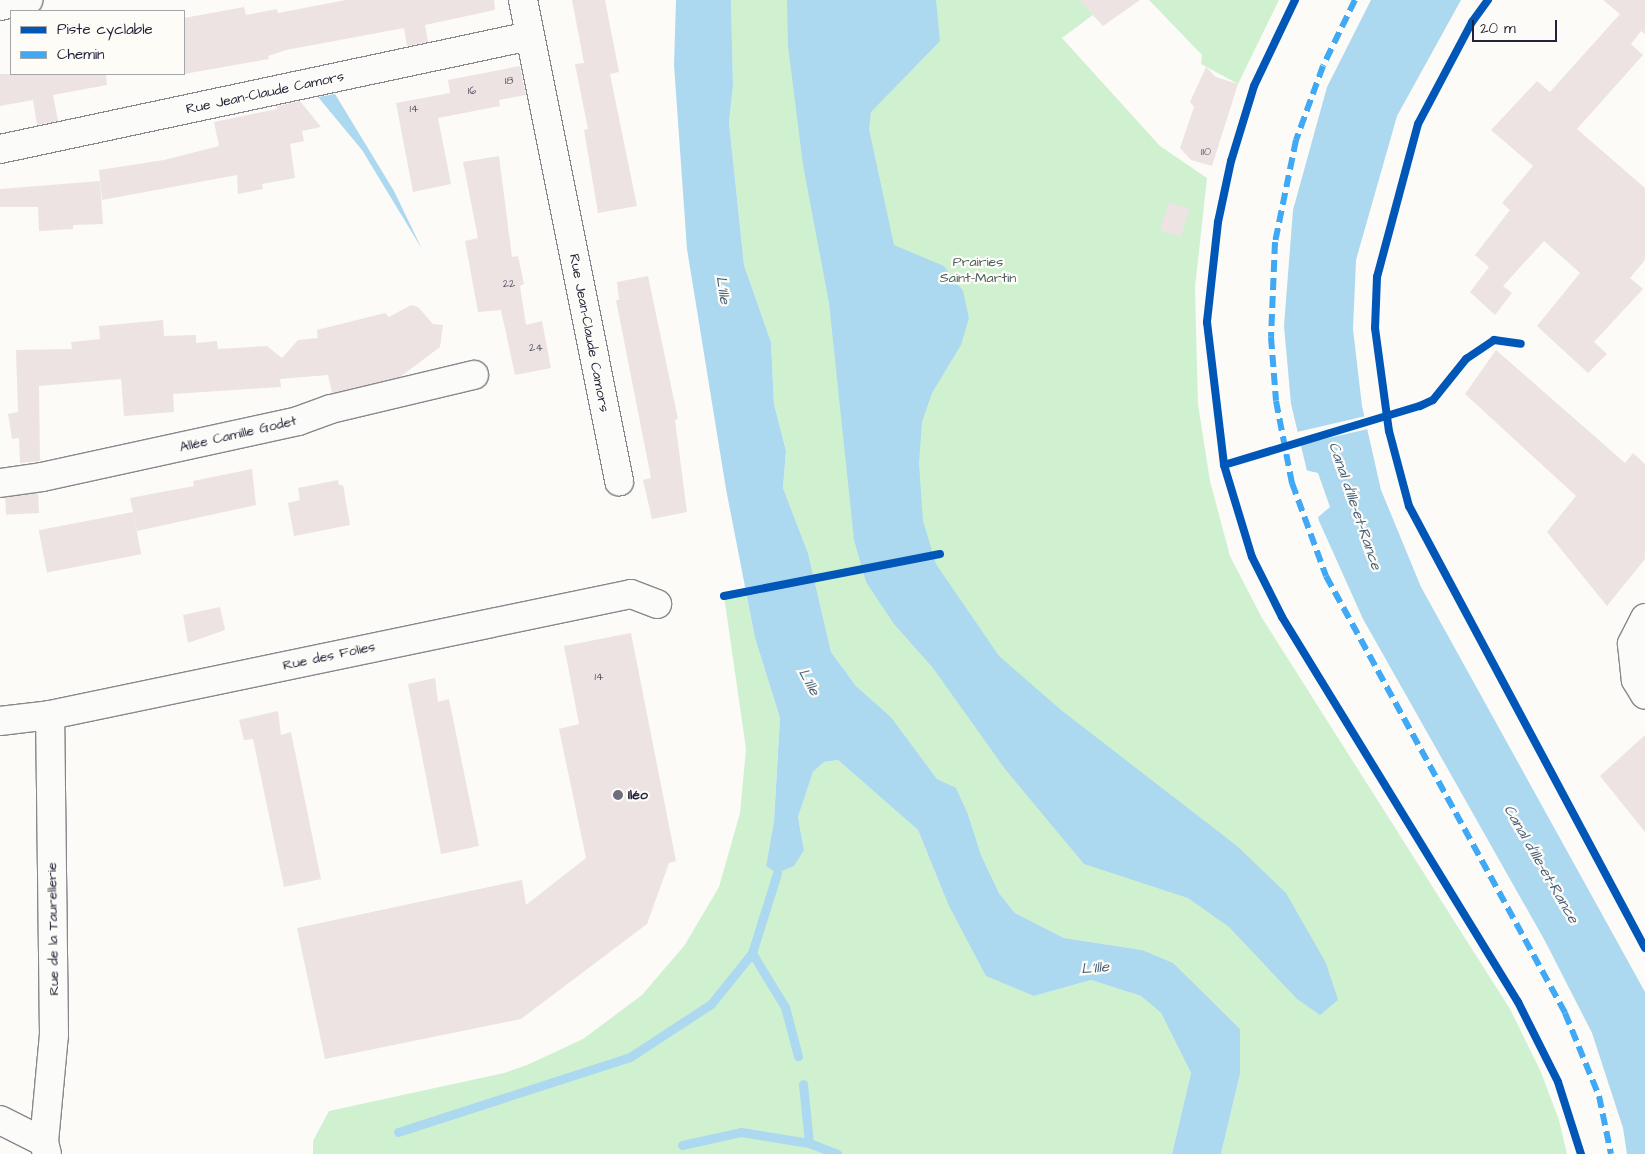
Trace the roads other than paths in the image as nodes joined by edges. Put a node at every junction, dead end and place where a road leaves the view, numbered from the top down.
1 (28, 0) edge
2 (523, 0) edge
3 (0, 6) edge
4 (530, 36) junction
5 (0, 149) edge
6 (474, 376) dead end
7 (619, 482) dead end
8 (0, 483) edge
9 (657, 604) dead end
10 (1645, 618) edge
11 (1645, 695) edge
12 (50, 715) junction
13 (0, 721) edge
14 (0, 1120) edge
15 (46, 1148) edge

1 - 3 street
2 - 4 street, Rue Jean-Claude Camors
4 - 5 street, Rue Jean-Claude Camors
4 - 7 street, Rue Jean-Claude Camors
6 - 8 street, Allée Camille Godet
9 - 12 street, Rue des Folies
10 - 11 street
12 - 13 street, Rue des Folies
12 - 15 street, Rue de la Taurellerie
14 - 15 street, Rue de la Taurellerie

